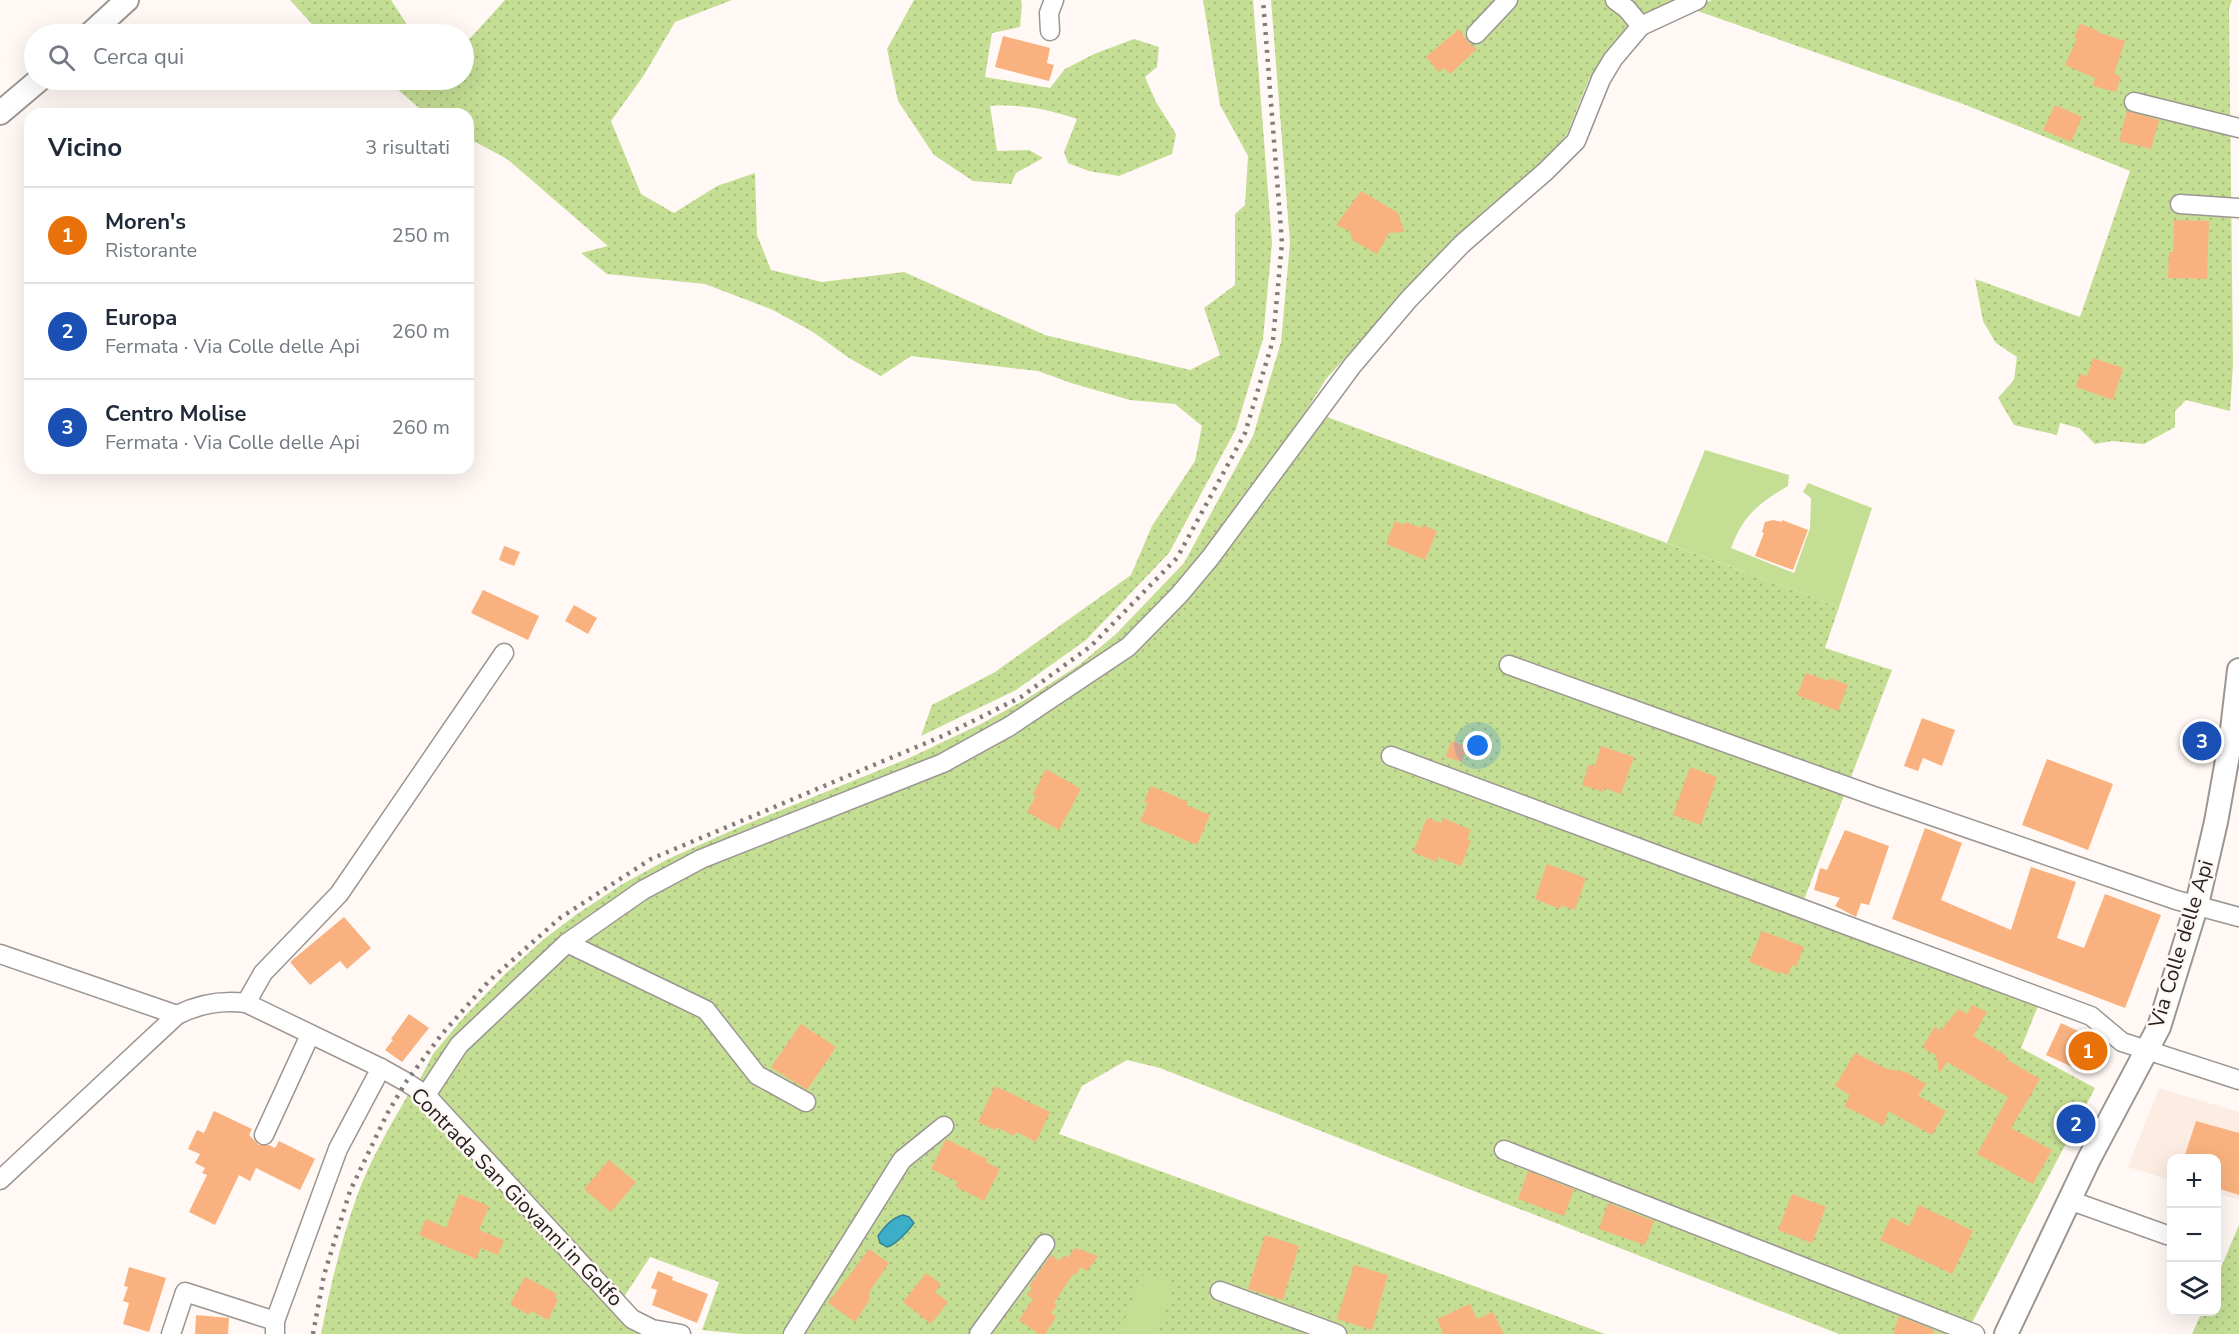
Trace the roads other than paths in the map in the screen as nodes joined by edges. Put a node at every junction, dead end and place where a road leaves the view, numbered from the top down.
1 (127, 0) edge
2 (1054, 0) edge
3 (1508, 0) edge
4 (1615, 0) edge
5 (1697, 0) edge
6 (101, 24) edge
7 (1641, 26) junction
8 (1050, 31) dead end
9 (1476, 34) dead end
10 (27, 90) edge
11 (2134, 102) dead end
12 (0, 113) edge
13 (2239, 128) edge
14 (2180, 204) dead end
15 (2239, 208) edge
16 (504, 653) dead end
17 (1509, 665) dead end
18 (2238, 685) edge
19 (2235, 739) edge
20 (1391, 756) dead end
21 (2197, 904) junction
22 (2239, 917) edge
23 (567, 943) junction
24 (0, 954) edge
25 (246, 1004) junction
26 (177, 1015) junction
27 (310, 1035) junction
28 (2147, 1051) junction
29 (381, 1068) junction
30 (2239, 1080) edge
31 (426, 1095) junction
32 (806, 1102) dead end
33 (944, 1126) dead end
34 (264, 1135) dead end
35 (1504, 1150) dead end
36 (0, 1180) edge
37 (2069, 1200) junction
38 (2167, 1235) dead end
39 (1046, 1244) dead end
40 (1220, 1291) dead end
41 (275, 1327) edge
42 (171, 1334) edge
43 (675, 1334) edge
44 (681, 1334) edge
45 (793, 1334) edge
46 (979, 1334) edge
47 (1337, 1334) edge
48 (1975, 1334) edge
49 (2006, 1334) edge

1 - 6 main road
2 - 8 street
3 - 9 street
4 - 7 street
5 - 7 street
7 - 23 street
10 - 12 main road
11 - 13 street
14 - 15 street
16 - 25 street
17 - 21 street
18 - 19 main road, Via Colle delle Api
19 - 21 main road, Via Colle delle Api
20 - 28 street
21 - 22 street
21 - 28 main road, Via Colle delle Api
23 - 31 street
23 - 32 street
24 - 26 street
25 - 26 street, Contrada San Giovanni in Golfo
25 - 27 street, Contrada San Giovanni in Golfo
26 - 36 street, Contrada San Giovanni in Golfo
27 - 29 street, Contrada San Giovanni in Golfo
27 - 34 street
28 - 30 street
28 - 37 main road, Via Colle delle Api
29 - 31 street, Contrada San Giovanni in Golfo
29 - 41 street
31 - 43 street, Contrada San Giovanni in Golfo
33 - 45 street
35 - 48 street
37 - 38 street
37 - 49 main road, Via Colle delle Api
39 - 46 street
40 - 47 street
41 - 42 street
43 - 44 street, Contrada San Giovanni in Golfo

